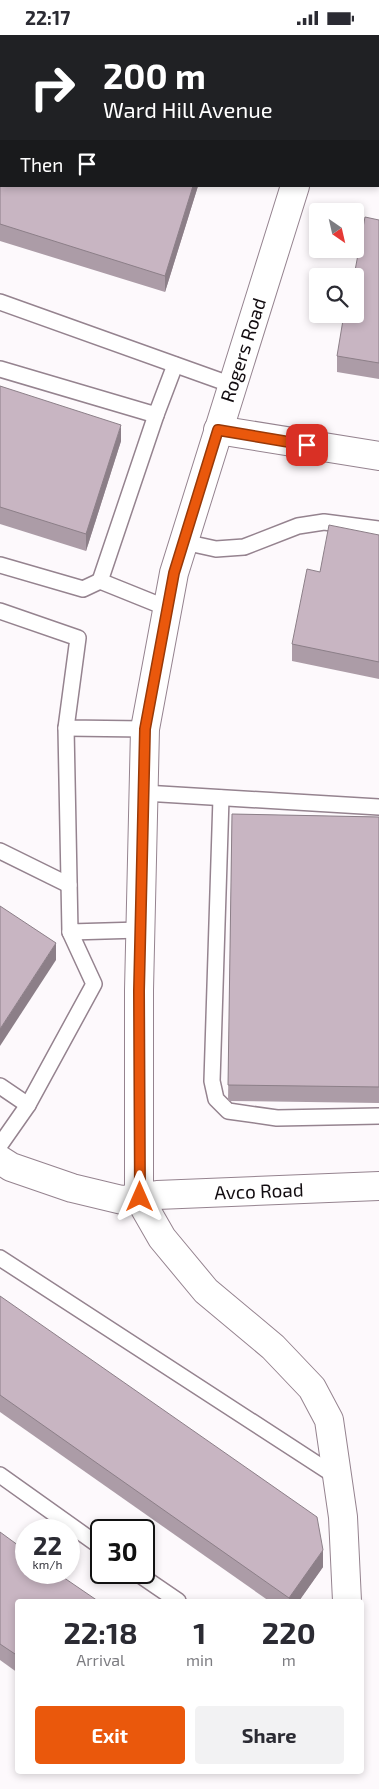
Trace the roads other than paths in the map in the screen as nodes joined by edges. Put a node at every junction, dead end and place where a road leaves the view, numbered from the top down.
1 (295, 187) edge
2 (0, 302) edge
3 (175, 365) junction
4 (0, 369) edge
5 (232, 385) junction
6 (156, 415) junction
7 (218, 430) junction
8 (379, 456) edge
9 (379, 529) edge
10 (184, 542) junction
11 (0, 565) edge
12 (100, 581) junction
13 (167, 608) junction
14 (0, 611) edge
15 (66, 728) junction
16 (145, 729) junction
17 (144, 793) junction
18 (221, 798) junction
19 (379, 807) edge
20 (0, 851) edge
21 (69, 885) junction
22 (140, 930) junction
23 (70, 932) junction
24 (0, 1086) edge
25 (28, 1105) junction
26 (379, 1116) edge
27 (0, 1145) edge
28 (0, 1160) edge
29 (379, 1186) edge
30 (140, 1197) junction
31 (0, 1258) edge
32 (0, 1475) edge
33 (337, 1477) junction
34 (90, 1539) edge
35 (154, 1584) edge
36 (175, 1599) edge
37 (347, 1599) edge

1 - 5 street, Rogers Road
2 - 3 lane
3 - 5 lane
3 - 6 lane
4 - 6 lane
5 - 7 street, Rogers Road
6 - 12 lane
7 - 8 street
7 - 10 street, Rogers Road
9 - 10 lane
10 - 13 street, Rogers Road
11 - 12 lane
12 - 13 lane
13 - 16 street, Rogers Road
14 - 15 lane
15 - 16 lane
15 - 21 lane
16 - 17 street, Rogers Road
17 - 18 lane
17 - 22 street, Rogers Road
18 - 19 lane
18 - 26 lane
20 - 21 lane
21 - 23 lane
22 - 23 lane
22 - 30 street, Rogers Road
23 - 25 lane
24 - 25 lane
25 - 27 lane
28 - 30 street, Avco Road
29 - 30 street, Avco Road
30 - 33 street
31 - 33 lane
32 - 34 lane
33 - 37 street
35 - 36 lane

